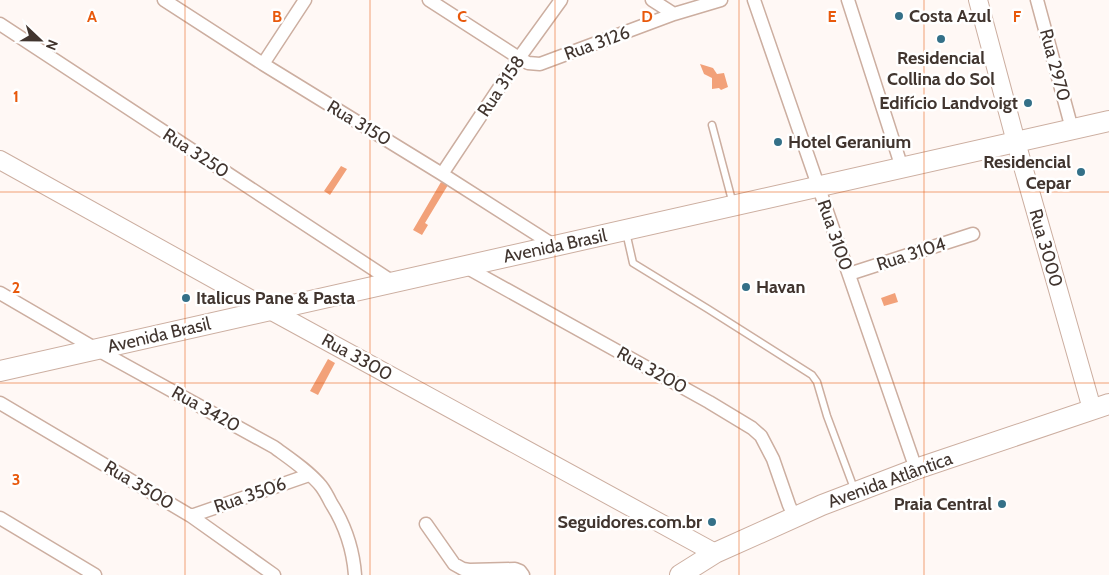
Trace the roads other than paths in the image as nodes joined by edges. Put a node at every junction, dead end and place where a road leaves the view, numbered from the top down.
1 (164, 0) edge
2 (305, 0) edge
3 (430, 0) edge
4 (561, 0) edge
5 (652, 0) edge
6 (721, 0) edge
7 (754, 0) edge
8 (848, 0) edge
9 (978, 0) edge
10 (1037, 0) edge
11 (674, 14) junction
12 (0, 24) edge
13 (519, 58) junction
14 (263, 64) junction
15 (1109, 121) edge
16 (712, 125) dead end
17 (1072, 129) junction
18 (1016, 142) junction
19 (2, 165) edge
20 (902, 168) junction
21 (442, 174) junction
22 (818, 186) junction
23 (733, 206) junction
24 (626, 230) junction
25 (973, 234) dead end
26 (555, 246) junction
27 (464, 266) junction
28 (849, 274) junction
29 (393, 282) junction
30 (0, 293) edge
31 (270, 310) junction
32 (96, 349) junction
33 (5, 365) edge
34 (0, 403) edge
35 (1100, 407) edge
36 (916, 469) junction
37 (309, 475) junction
38 (855, 492) junction
39 (191, 516) junction
40 (794, 516) junction
41 (0, 518) edge
42 (426, 524) dead end
43 (715, 553) junction
44 (95, 575) edge
45 (274, 575) edge
46 (355, 575) edge
47 (523, 575) edge
48 (680, 575) edge

1 - 14 street, Rua 3150
2 - 14 street
3 - 13 street
4 - 13 street, Rua 3158
5 - 11 street
6 - 11 street, Rua 3126
7 - 22 street, Rua 3100
8 - 20 street
9 - 18 main road, Rua 3000
10 - 17 street, Rua 2970
11 - 13 street, Rua 3126
12 - 29 street, Rua 3250
13 - 21 street, Rua 3158
14 - 21 street, Rua 3150
15 - 17 main road, Avenida Brasil
16 - 23 lane
17 - 18 main road, Avenida Brasil
18 - 20 main road, Avenida Brasil
18 - 35 main road, Rua 3000
19 - 31 main road, Rua 3300
20 - 22 main road, Avenida Brasil
21 - 26 street, Rua 3150
22 - 23 main road, Avenida Brasil
22 - 28 street, Rua 3100
23 - 24 main road, Avenida Brasil
24 - 26 main road, Avenida Brasil
24 - 38 lane
25 - 28 street, Rua 3104
26 - 27 main road, Avenida Brasil
27 - 29 main road, Avenida Brasil
27 - 40 street, Rua 3200
28 - 36 street, Rua 3100
29 - 31 main road, Avenida Brasil
30 - 32 street, Rua 3420
31 - 32 main road, Avenida Brasil
31 - 43 main road, Rua 3300
32 - 33 main road, Avenida Brasil
32 - 37 street, Rua 3420
34 - 39 street, Rua 3500
35 - 36 main road, Avenida Atlântica
36 - 38 main road, Avenida Atlântica
37 - 39 street, Rua 3506
37 - 46 street, Rua 3420
38 - 40 main road, Avenida Atlântica
39 - 45 street, Rua 3500
40 - 43 main road, Avenida Atlântica
41 - 44 street
42 - 47 street
43 - 48 main road, Avenida Atlântica

